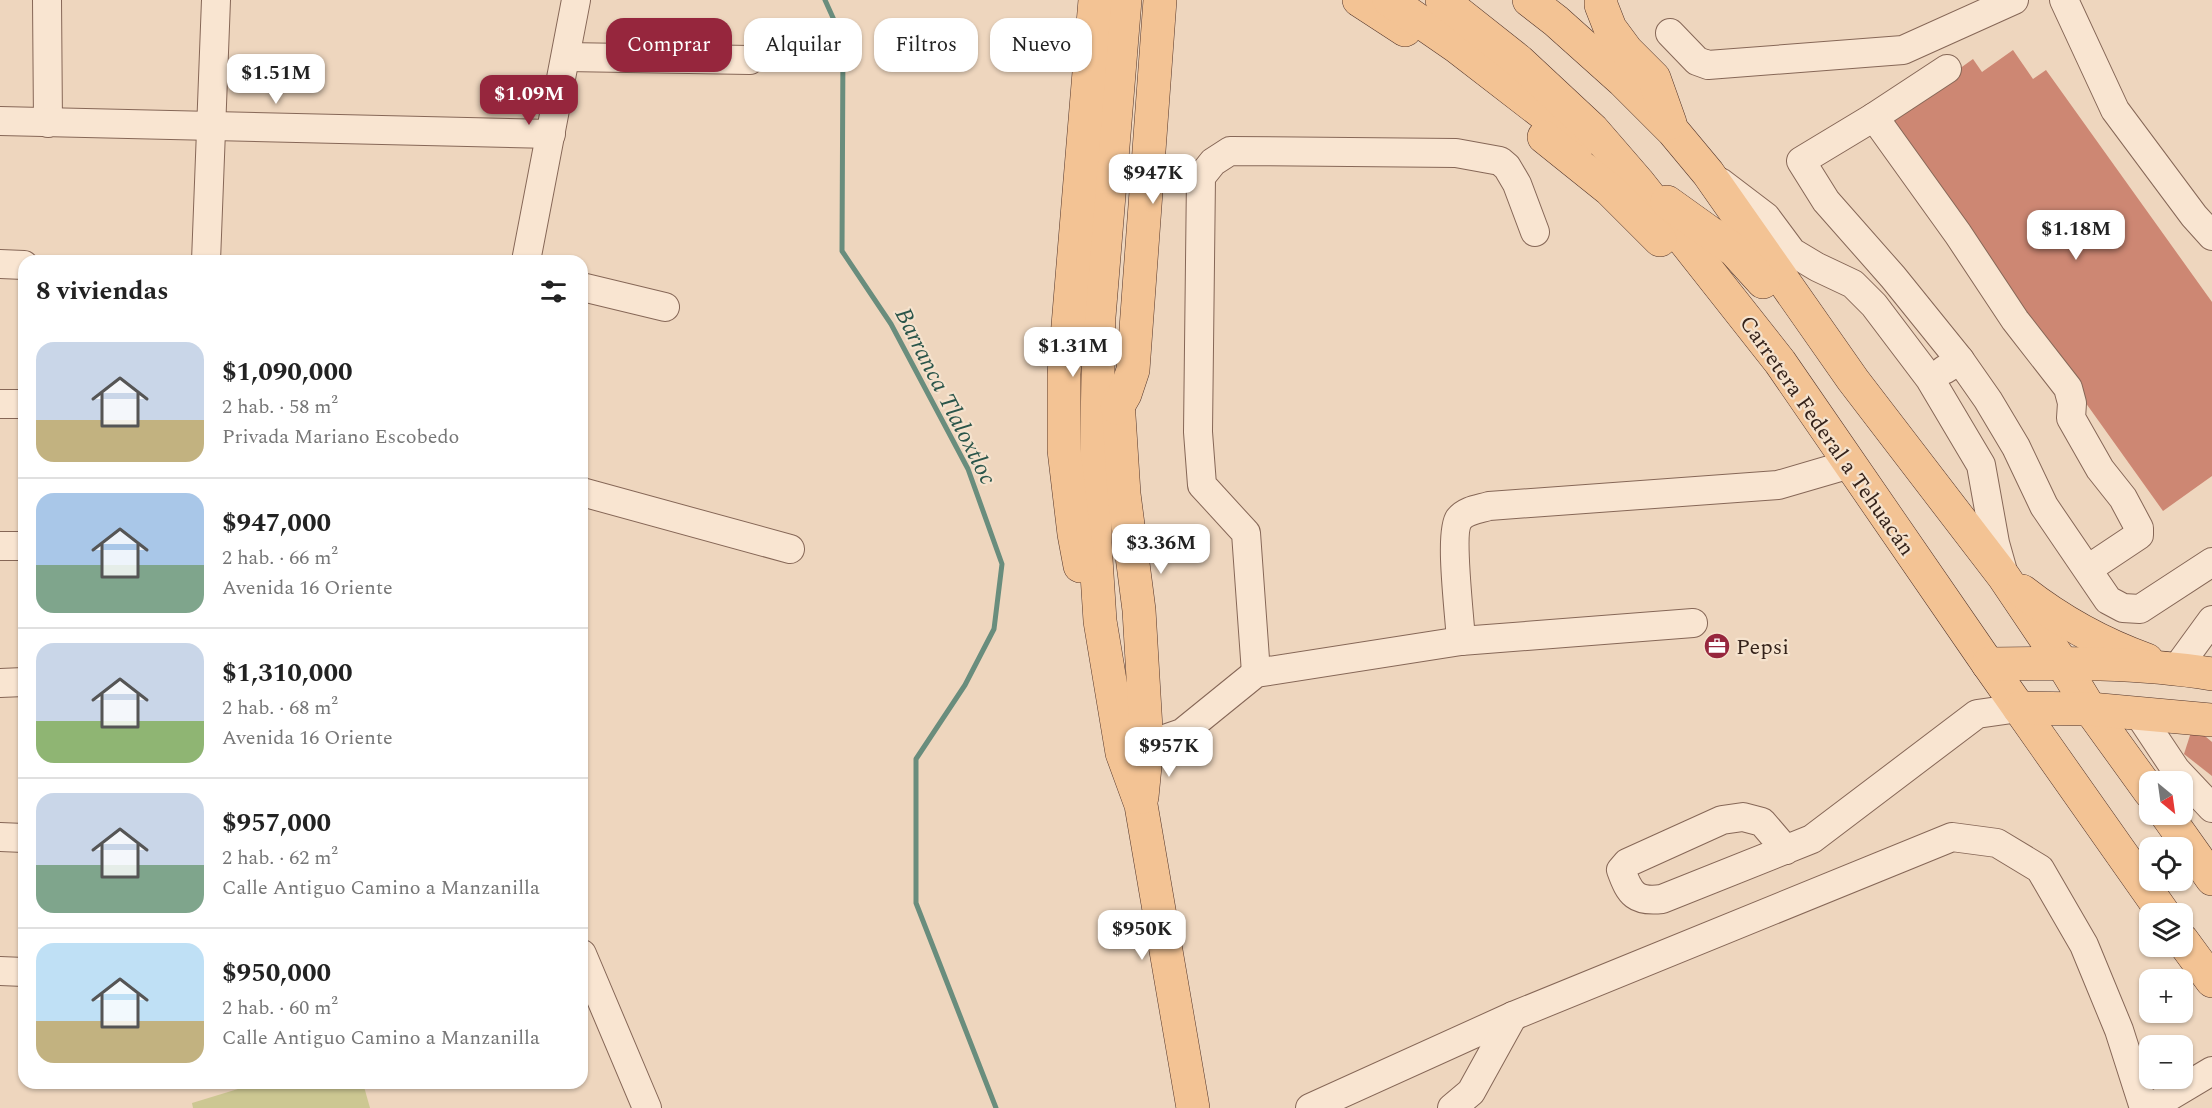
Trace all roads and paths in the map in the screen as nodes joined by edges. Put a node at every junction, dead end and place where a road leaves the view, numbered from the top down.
1 (47, 0) edge
2 (216, 0) edge
3 (576, 0) edge
4 (1095, 0) edge
5 (1107, 0) edge
6 (1125, 0) edge
7 (1144, 0) edge
8 (1160, 0) edge
9 (1359, 0) edge
10 (1389, 0) edge
11 (1442, 0) edge
12 (1528, 0) edge
13 (1601, 0) edge
14 (2014, 0) edge
15 (2064, 0) edge
16 (1670, 33) dead end
17 (566, 57) junction
18 (744, 60) edge
19 (1947, 69) dead end
20 (1874, 117) junction
21 (0, 121) edge
22 (48, 123) junction
23 (211, 127) junction
24 (1673, 131) junction
25 (551, 134) junction
26 (1708, 173) junction
27 (1638, 182) junction
28 (1535, 232) dead end
29 (2212, 236) edge
30 (206, 255) edge
31 (527, 255) edge
32 (0, 264) edge
33 (18, 265) edge
34 (588, 288) edge
35 (665, 307) dead end
36 (1757, 333) junction
37 (1960, 360) junction
38 (1099, 369) junction
39 (1930, 379) junction
40 (1853, 380) junction
41 (0, 404) edge
42 (18, 404) edge
43 (1118, 419) junction
44 (1850, 464) junction
45 (588, 494) edge
46 (0, 546) edge
47 (18, 546) edge
48 (790, 549) dead end
49 (2212, 562) edge
50 (2088, 569) junction
51 (2004, 577) junction
52 (2212, 620) edge
53 (1100, 621) junction
54 (1693, 623) dead end
55 (1461, 641) junction
56 (2062, 663) junction
57 (1988, 664) junction
58 (2177, 668) junction
59 (1256, 673) junction
60 (2212, 674) edge
61 (0, 682) edge
62 (18, 682) edge
63 (2019, 708) junction
64 (2090, 709) junction
65 (2138, 713) junction
66 (1977, 714) junction
67 (2212, 720) edge
68 (1135, 750) junction
69 (2144, 771) edge
70 (2152, 771) edge
71 (2193, 800) edge
72 (2212, 808) edge
73 (2174, 825) edge
74 (0, 837) edge
75 (18, 838) edge
76 (1786, 850) junction
77 (2212, 879) edge
78 (2156, 903) edge
79 (2193, 955) edge
80 (588, 968) edge
81 (0, 971) edge
82 (18, 972) edge
83 (2212, 981) edge
84 (1513, 1016) junction
85 (2212, 1071) edge
86 (647, 1108) edge
87 (1193, 1108) edge
88 (1310, 1108) edge
89 (1452, 1108) edge
90 (2144, 1108) edge
91 (2150, 1108) edge

1 - 22 street
2 - 23 street
3 - 17 street
4 - 53 main road
5 - 38 main road
6 - 38 main road
7 - 43 main road
8 - 43 main road
9 - 36 main road
10 - 27 main road
11 - 27 main road, Carretera Federal a Tehuacán
12 - 24 main road
13 - 24 main road
14 - 16 street
15 - 29 street
17 - 18 street
17 - 25 street
19 - 20 street
20 - 37 street
20 - 50 street
21 - 22 street
22 - 23 street
23 - 25 street
23 - 30 street
24 - 26 main road
25 - 31 street
26 - 39 street
26 - 40 main road
27 - 36 main road, Carretera Federal a Tehuacán
27 - 40 main road
28 - 59 street
32 - 33 street
34 - 35 street
36 - 44 main road, Carretera Federal a Tehuacán
37 - 39 street
37 - 50 street
38 - 43 main road
38 - 53 main road
39 - 51 street
40 - 51 main road
41 - 42 street
43 - 68 main road
44 - 55 street
44 - 57 main road, Carretera Federal a Tehuacán
45 - 48 street
46 - 47 street
49 - 50 street
51 - 56 main road
51 - 58 main road
52 - 58 street
53 - 68 main road
54 - 55 street
55 - 59 street
56 - 57 main road
56 - 58 main road
56 - 64 main road
57 - 63 main road, Carretera Federal a Tehuacán
57 - 66 street
58 - 60 main road
59 - 68 street
61 - 62 street
63 - 64 main road
63 - 66 street
63 - 78 main road, Carretera Federal a Tehuacán
64 - 65 main road
64 - 69 main road
65 - 67 main road
65 - 70 street
66 - 76 street
68 - 87 main road
71 - 72 street
73 - 77 main road
74 - 75 street
76 - 76 street
79 - 83 main road
80 - 86 street
81 - 82 street
84 - 88 street
84 - 89 street
84 - 90 street
85 - 91 street

